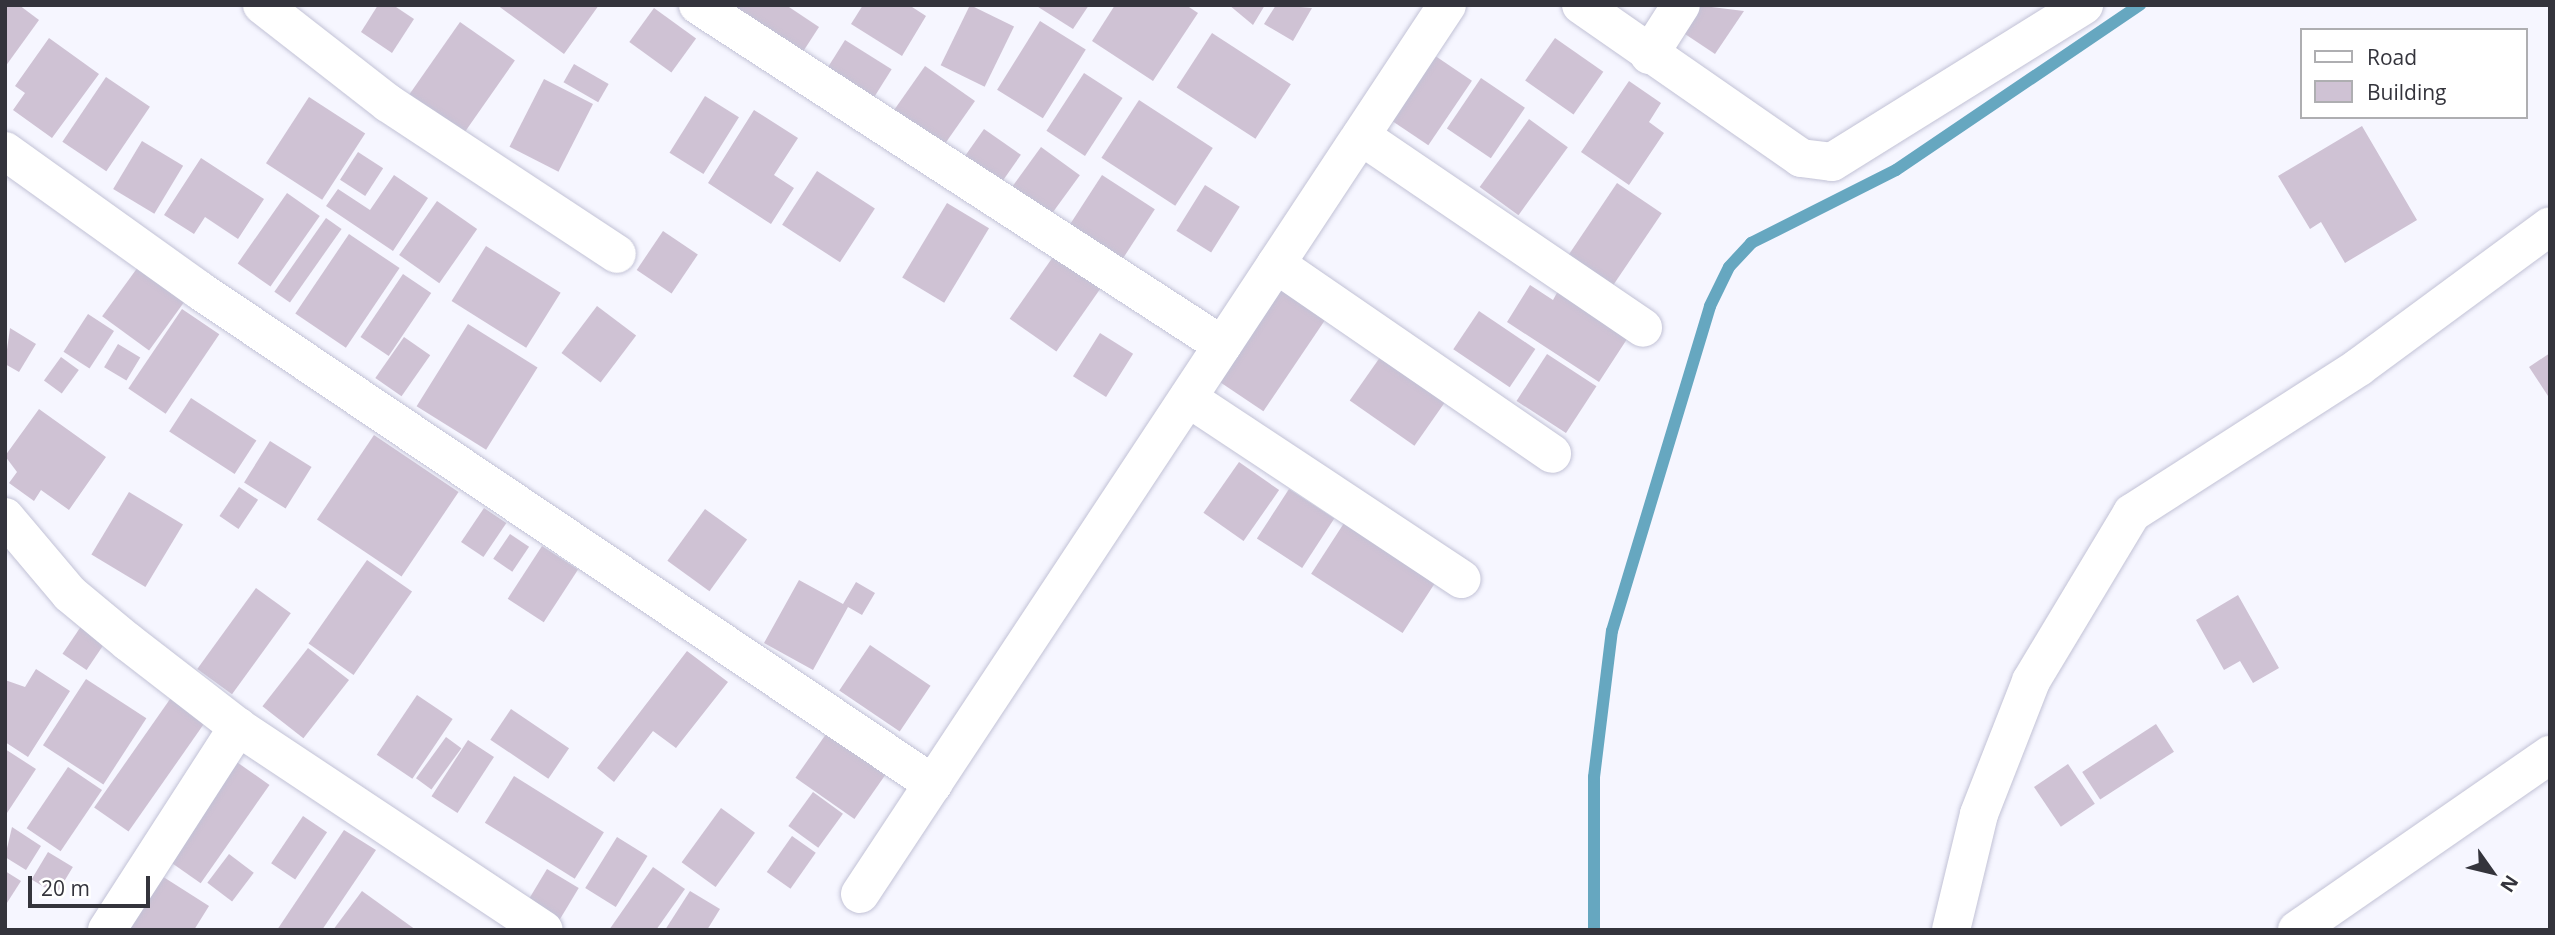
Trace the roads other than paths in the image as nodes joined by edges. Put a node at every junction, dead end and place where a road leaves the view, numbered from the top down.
1 (698, 5) edge
2 (1447, 5) edge
3 (1581, 5) edge
4 (1681, 5) edge
5 (2084, 5) edge
6 (285, 10) edge
7 (1648, 55) junction
8 (1361, 136) junction
9 (5, 152) edge
10 (2550, 226) edge
11 (617, 254) dead end
12 (1276, 264) junction
13 (1643, 328) dead end
14 (1222, 345) junction
15 (1188, 398) junction
16 (1552, 454) dead end
17 (5, 517) edge
18 (1461, 579) dead end
19 (238, 726) junction
20 (2550, 755) edge
21 (933, 784) junction
22 (860, 894) dead end
23 (107, 930) edge
24 (544, 930) edge
25 (1951, 930) edge
26 (2297, 930) edge

1 - 14 street
2 - 8 street
3 - 7 street
4 - 7 street
5 - 7 street
6 - 11 street
8 - 12 street
8 - 13 street
9 - 21 street
10 - 25 street
12 - 14 street
12 - 16 street
14 - 15 street
15 - 18 street
15 - 21 street
17 - 19 street
19 - 23 street
19 - 24 street
20 - 26 street
21 - 22 street

